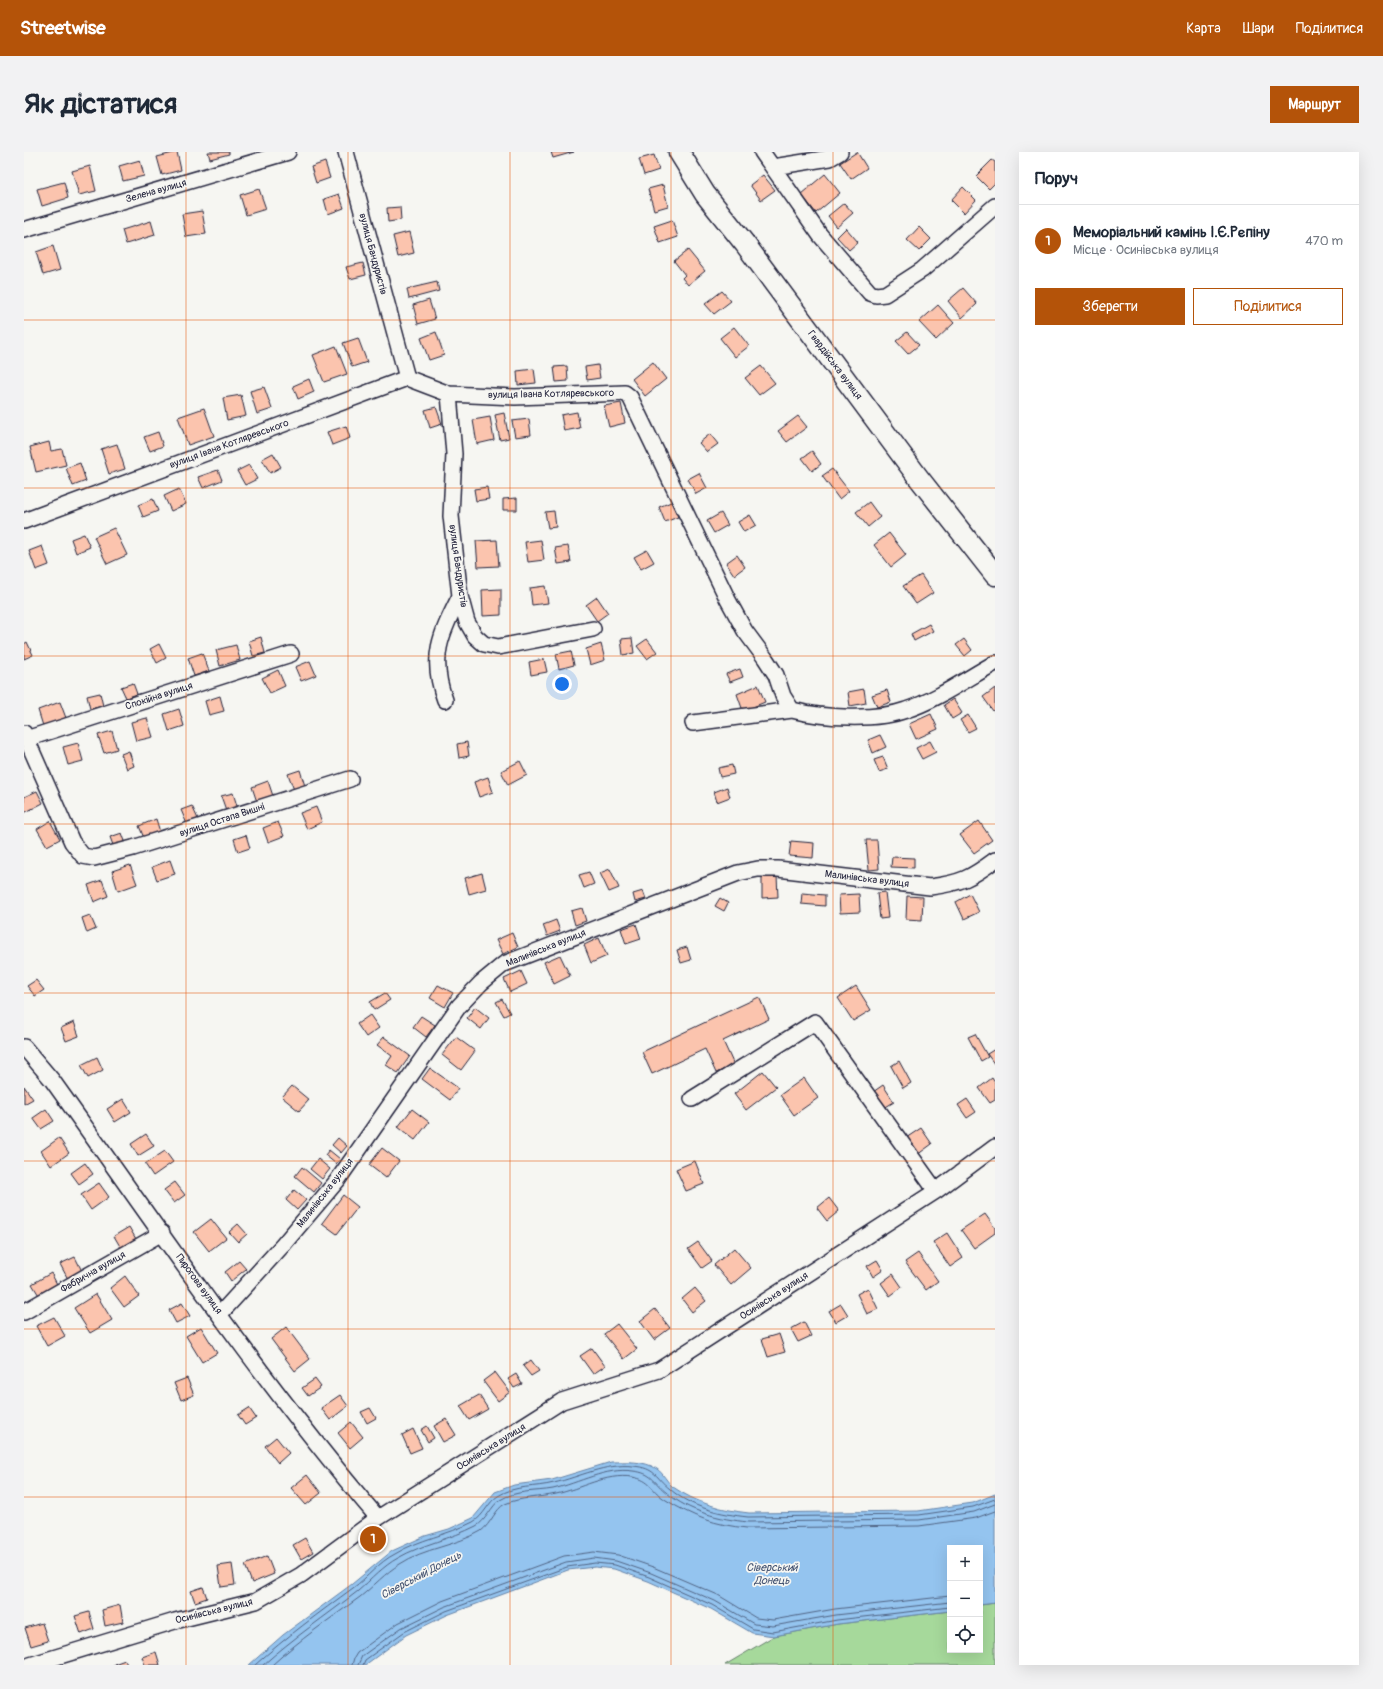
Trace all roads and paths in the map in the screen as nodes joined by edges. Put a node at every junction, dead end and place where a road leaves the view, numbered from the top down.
1 (288, 152) edge
2 (346, 152) edge
3 (679, 152) edge
4 (762, 152) edge
5 (840, 152) edge
6 (773, 168) junction
7 (995, 206) edge
8 (24, 230) edge
9 (407, 378) junction
10 (449, 394) junction
11 (24, 521) edge
12 (995, 575) edge
13 (460, 596) junction
14 (593, 629) dead end
15 (291, 654) dead end
16 (995, 663) edge
17 (445, 700) dead end
18 (792, 710) junction
19 (693, 722) dead end
20 (25, 736) edge
21 (350, 779) dead end
22 (995, 860) edge
23 (24, 1047) edge
24 (692, 1099) dead end
25 (995, 1147) edge
26 (936, 1192) junction
27 (162, 1233) junction
28 (24, 1312) edge
29 (220, 1314) junction
30 (378, 1518) junction
31 (30, 1665) edge

1 - 8 street, Зелена вулиця
2 - 9 street, вулиця Бандуристів
3 - 12 main road, Гвардійська вулиця
4 - 6 street
5 - 6 street
6 - 7 street
9 - 10 street, вулиця Івана Котляревського
9 - 11 street, вулиця Івана Котляревського
10 - 13 street, вулиця Бандуристів
10 - 18 street, вулиця Івана Котляревського
13 - 14 street, вулиця Бандуристів
13 - 17 street
15 - 20 street, Спокійна вулиця
16 - 18 street
18 - 19 street
20 - 21 street, вулиця Остапа Вишні
22 - 29 street, Малинівська вулиця
23 - 27 street, Пирогова вулиця
24 - 26 street
25 - 26 street, Осинівська вулиця
26 - 30 street, Осинівська вулиця
27 - 28 street, Фабрична вулиця
27 - 29 street, Пирогова вулиця
29 - 30 street, Пирогова вулиця
30 - 31 street, Осинівська вулиця

